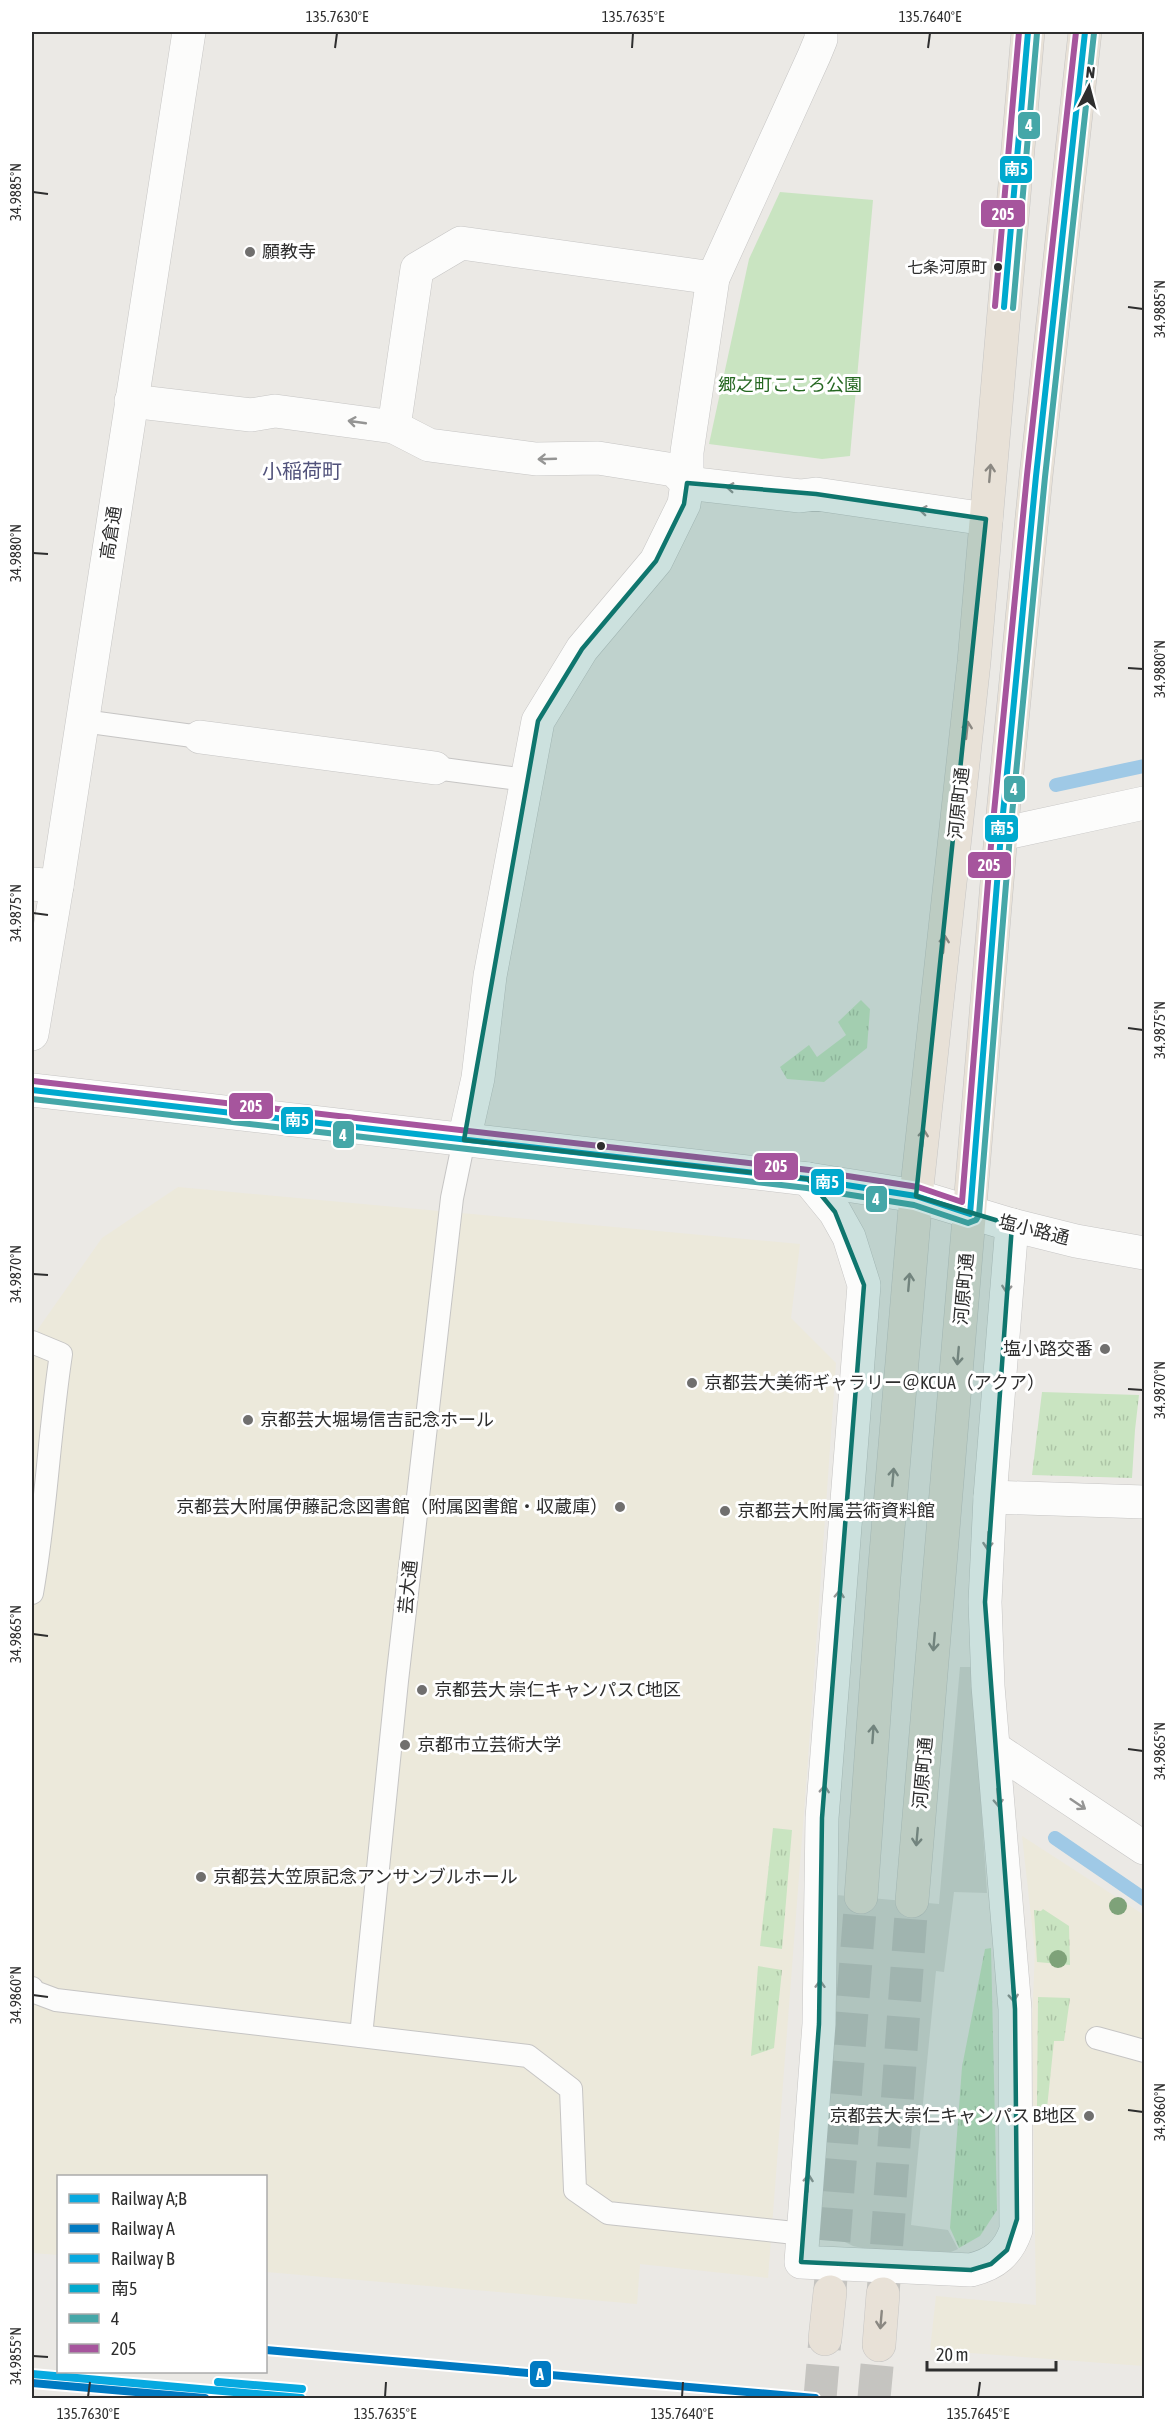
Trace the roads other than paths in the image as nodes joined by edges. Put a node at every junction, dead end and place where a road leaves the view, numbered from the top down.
1 (189, 32) edge
2 (821, 32) edge
3 (1028, 32) edge
4 (1085, 32) edge
5 (713, 278) junction
6 (131, 402) junction
7 (394, 427) junction
8 (687, 483) junction
9 (986, 519) junction
10 (83, 721) junction
11 (200, 737) joint
12 (435, 768) joint
13 (526, 780) junction
14 (1144, 803) edge
15 (1001, 834) junction
16 (44, 885) edge
17 (32, 1034) edge
18 (32, 1090) edge
19 (464, 1140) junction
20 (808, 1179) junction
21 (916, 1197) junction
22 (970, 1214) junction
23 (1012, 1225) junction
24 (1144, 1253) edge
25 (32, 1342) edge
26 (990, 1497) junction
27 (1144, 1502) edge
28 (32, 1593) edge
29 (994, 1748) junction
30 (1144, 1848) edge
31 (861, 1897) tunnel mouth
32 (912, 1901) tunnel mouth
33 (32, 1988) edge
34 (361, 2036) junction
35 (1097, 2038) dead end
36 (1144, 2051) edge
37 (804, 2234) junction
38 (830, 2292) tunnel mouth
39 (883, 2294) tunnel mouth
40 (825, 2338) tunnel mouth
41 (879, 2345) tunnel mouth

1 - 6 street, 高倉通
2 - 5 street
9 -> 3 highway, 河原町通
4 - 15 highway, 河原町通
5 - 7 street
5 - 8 street
7 -> 6 street
6 - 10 street, 高倉通
8 -> 7 street
9 -> 8 street
8 - 13 street
21 -> 9 highway, 河原町通
10 - 11 lane
10 - 16 street, 高倉通
11 - 12 street
12 - 13 lane
13 - 19 street
14 - 15 street
15 - 22 highway, 河原町通
16 - 17 street, 高倉通
18 - 19 street, 塩小路通
19 - 20 street, 塩小路通
19 - 34 lane, 芸大通
20 - 21 street, 塩小路通
37 -> 20 street
21 - 22 street, 塩小路通
31 -> 21 highway, 河原町通
22 - 23 street, 塩小路通
22 -> 32 highway, 河原町通
23 - 24 street, 塩小路通
23 -> 26 street
25 - 28 lane
26 - 27 street
26 -> 29 street
29 -> 30 street
29 -> 37 street
33 - 34 lane
34 - 37 lane
35 - 36 lane
38 - 40 highway
39 -> 41 highway

